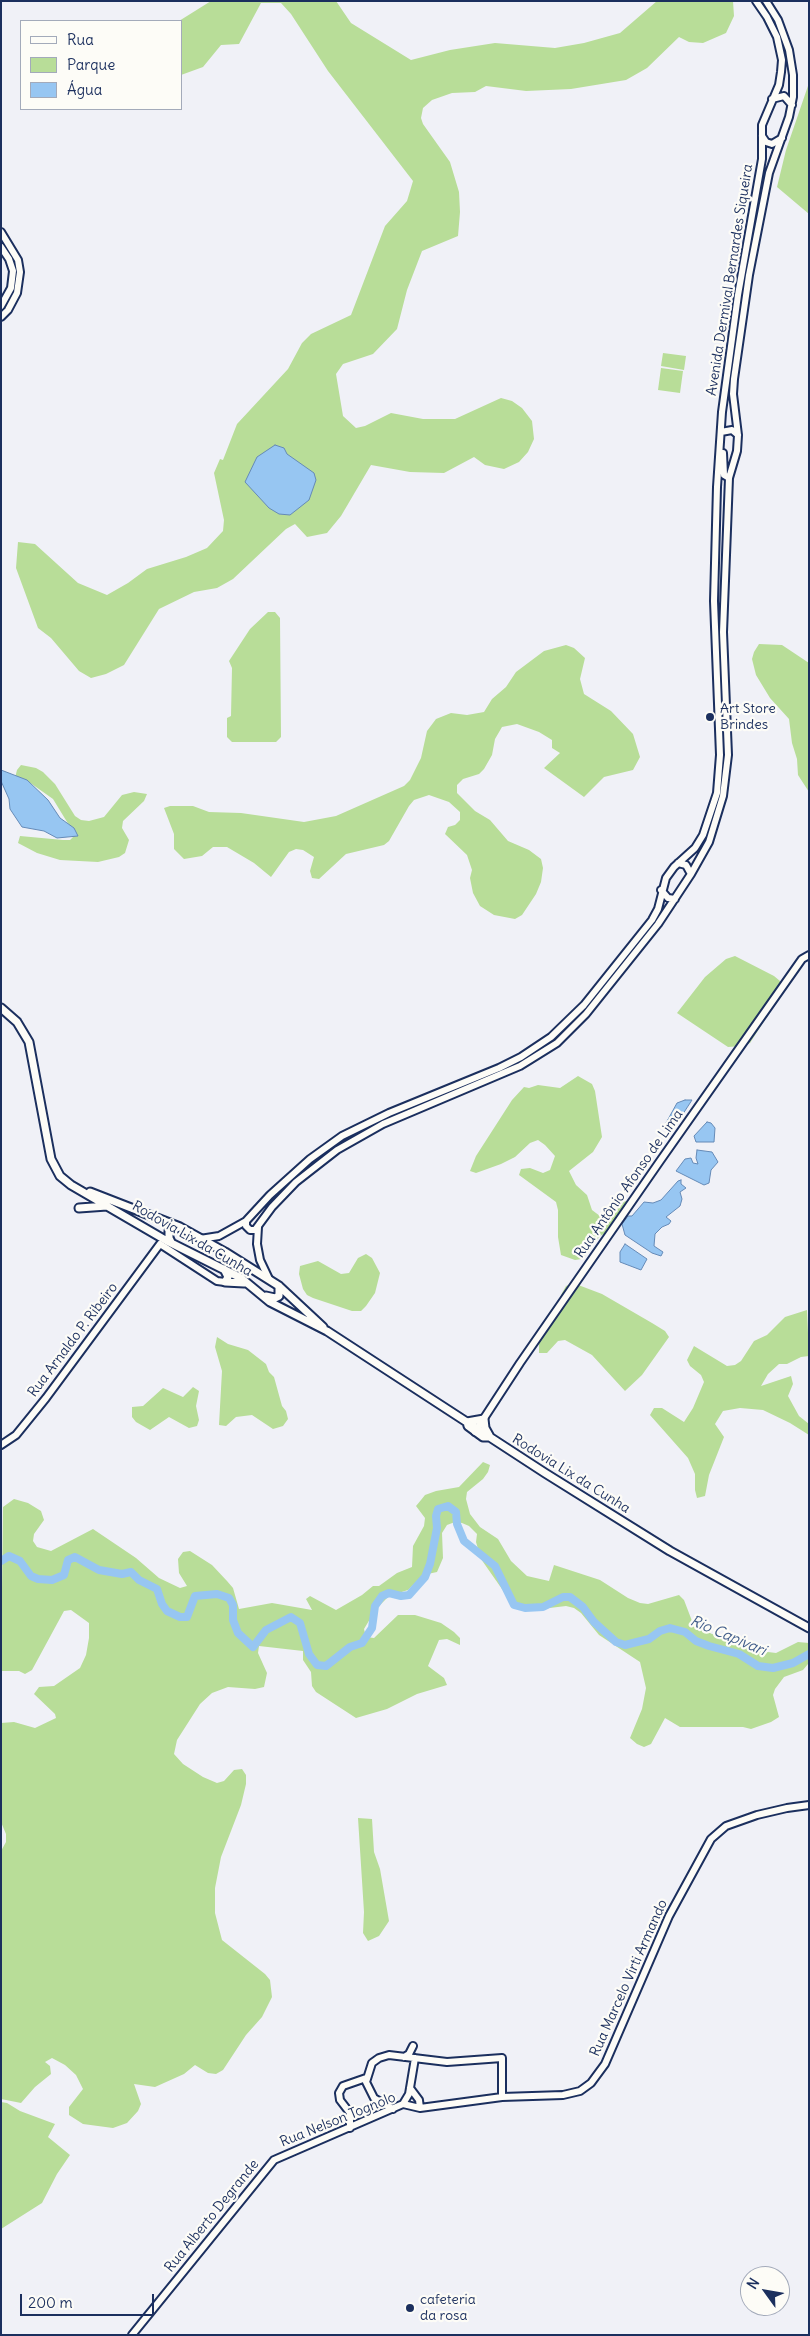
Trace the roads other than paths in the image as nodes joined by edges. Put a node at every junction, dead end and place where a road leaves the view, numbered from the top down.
1 (756, 1) edge
2 (766, 1) edge
3 (772, 99) junction
4 (792, 105) junction
5 (762, 136) junction
6 (782, 137) junction
7 (1, 232) edge
8 (1, 247) edge
9 (1, 306) edge
10 (1, 317) edge
11 (721, 432) junction
12 (738, 435) junction
13 (719, 447) junction
14 (737, 451) junction
15 (723, 453) junction
16 (729, 478) junction
17 (678, 863) junction
18 (691, 874) junction
19 (662, 890) junction
20 (675, 899) junction
21 (809, 955) edge
22 (1, 1008) edge
23 (71, 1185) junction
24 (107, 1206) junction
25 (79, 1208) dead end
26 (246, 1221) junction
27 (180, 1226) junction
28 (258, 1227) junction
29 (200, 1239) junction
30 (172, 1242) junction
31 (223, 1268) junction
32 (269, 1279) junction
33 (225, 1282) junction
34 (247, 1283) junction
35 (279, 1286) junction
36 (260, 1295) junction
37 (327, 1331) junction
38 (484, 1419) junction
39 (467, 1422) junction
40 (476, 1430) junction
41 (490, 1437) junction
42 (1, 1445) edge
43 (809, 1628) edge
44 (809, 1805) edge
45 (413, 2046) dead end
46 (403, 2058) junction
47 (415, 2058) junction
48 (414, 2068) junction
49 (366, 2078) junction
50 (410, 2088) junction
51 (502, 2097) junction
52 (403, 2104) junction
53 (441, 2104) joint
54 (420, 2108) junction
55 (393, 2109) junction
56 (350, 2128) junction
57 (274, 2160) joint
58 (132, 2335) edge

1 - 3 main road, Avenida Dermival Bernardes Siqueira
2 - 4 main road, Avenida Dermival Bernardes Siqueira
3 - 4 main road
3 - 5 main road, Avenida Dermival Bernardes Siqueira
4 - 6 main road, Avenida Dermival Bernardes Siqueira
5 - 6 main road
5 - 11 main road, Avenida Dermival Bernardes Siqueira
6 - 12 main road, Avenida Dermival Bernardes Siqueira
7 - 10 main road
8 - 9 main road
11 - 12 main road
11 - 13 main road, Avenida Dermival Bernardes Siqueira
12 - 14 main road, Avenida Dermival Bernardes Siqueira
13 - 15 main road
13 - 17 main road, Avenida Dermival Bernardes Siqueira
14 - 15 main road
14 - 16 main road, Avenida Dermival Bernardes Siqueira
15 - 16 main road
16 - 18 main road, Avenida Dermival Bernardes Siqueira
17 - 18 main road
17 - 19 main road, Avenida Dermival Bernardes Siqueira
18 - 20 main road, Avenida Dermival Bernardes Siqueira
19 - 20 main road
19 - 26 main road, Avenida Dermival Bernardes Siqueira
20 - 28 main road, Avenida Dermival Bernardes Siqueira
21 - 38 main road, Rua Antônio Afonso de Lima
22 - 23 main road, Rodovia Lix da Cunha
23 - 24 main road, Rodovia Lix da Cunha
23 - 27 main road, Rodovia Lix da Cunha
24 - 25 main road
24 - 30 main road, Rodovia Lix da Cunha
26 - 28 main road
26 - 29 main road, Avenida Dermival Bernardes Siqueira
27 - 29 main road, Rodovia Lix da Cunha
27 - 30 main road
28 - 32 main road
29 - 32 main road, Rodovia Lix da Cunha
30 - 31 main road, Rodovia Lix da Cunha
31 - 33 main road
31 - 34 main road, Rodovia Lix da Cunha
32 - 35 main road, Rodovia Lix da Cunha
33 - 34 main road
33 - 42 main road, Rua Arnaldo P. Ribeiro
34 - 36 main road, Rodovia Lix da Cunha
35 - 36 main road
35 - 37 main road, Rodovia Lix da Cunha
36 - 37 main road, Rodovia Lix da Cunha
37 - 39 main road, Rodovia Lix da Cunha
38 - 39 main road
38 - 40 main road, Rua Antônio Afonso de Lima
38 - 41 main road
39 - 40 main road, Rodovia Lix da Cunha
40 - 41 main road, Rodovia Lix da Cunha
41 - 43 main road, Rodovia Lix da Cunha
44 - 51 main road, Rua Marcelo Virti Armando
45 - 46 main road
46 - 47 main road
46 - 48 main road
46 - 49 main road
47 - 48 main road
47 - 51 main road
48 - 50 main road
49 - 55 main road
49 - 56 main road
50 - 52 main road
50 - 54 main road
51 - 53 main road, Rua Marcelo Virti Armando
52 - 54 main road, Rua Nelson Tognolo
52 - 55 main road, Rua Nelson Tognolo
53 - 54 main road, Rua Nelson Tognolo
55 - 56 main road, Rua Nelson Tognolo
56 - 57 main road, Rua Nelson Tognolo
57 - 58 main road, Rua Alberto Degrande

